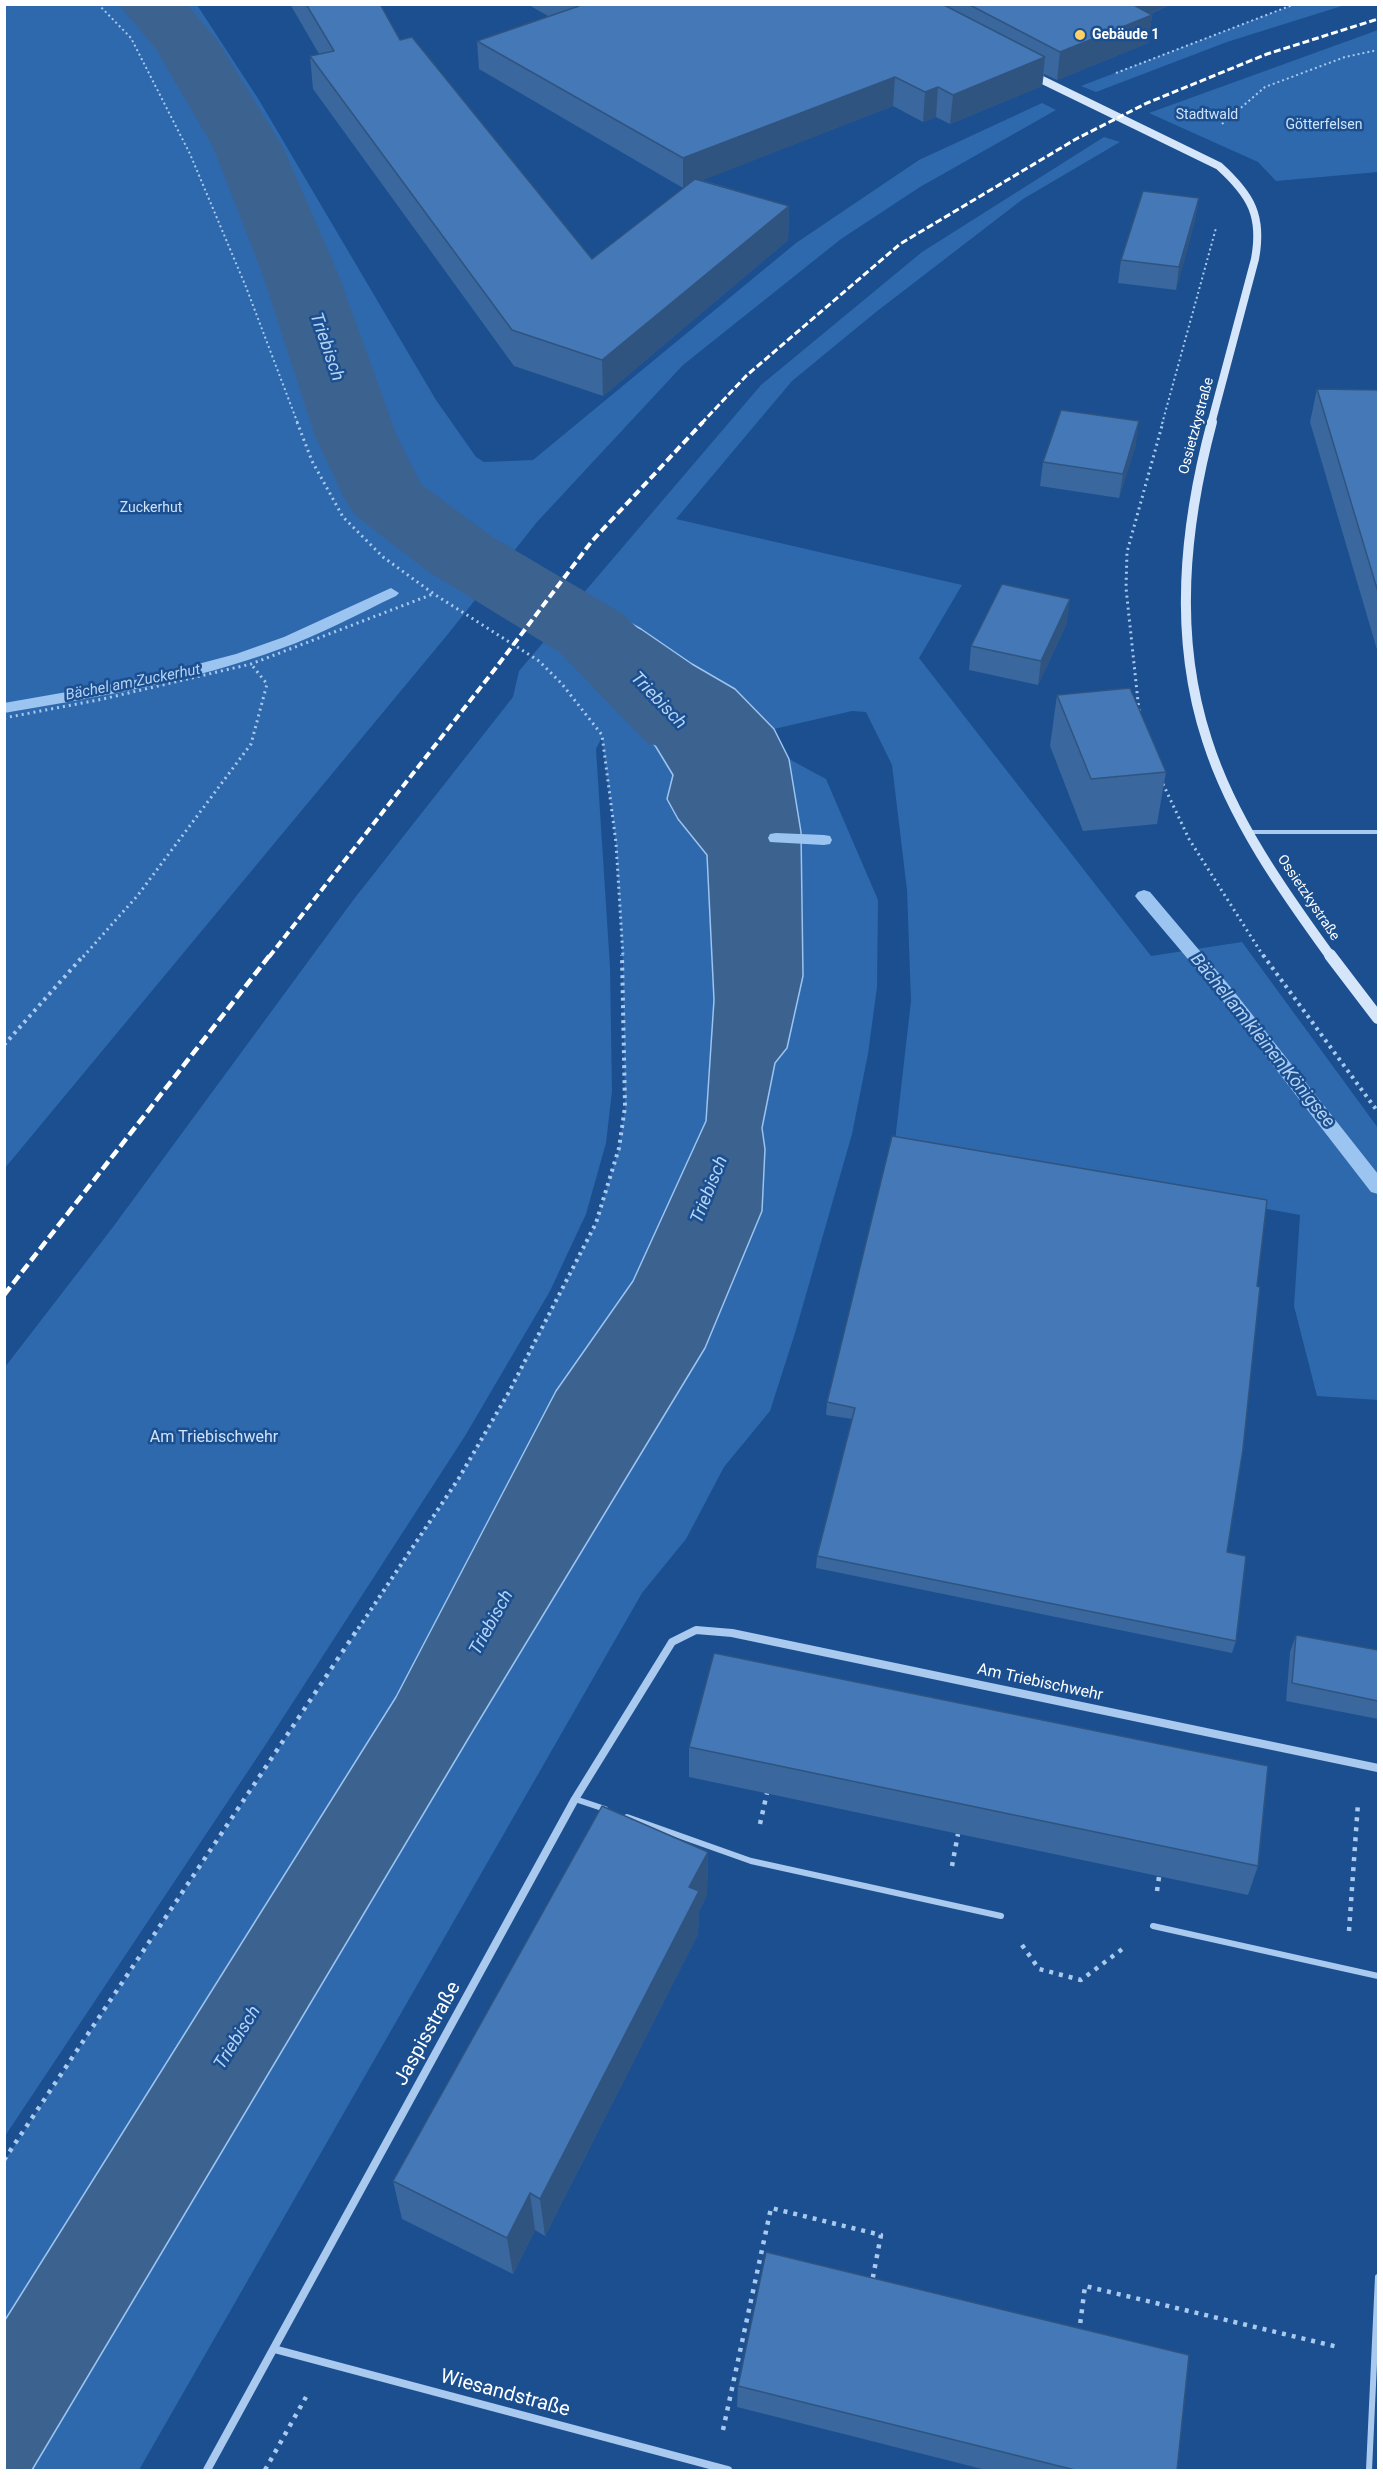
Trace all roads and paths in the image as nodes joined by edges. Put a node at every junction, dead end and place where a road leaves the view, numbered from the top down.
1 (98, 4) edge
2 (1294, 4) edge
3 (1378, 50) edge
4 (1017, 67) edge
5 (1066, 92) junction
6 (1191, 151) junction
7 (434, 594) junction
8 (251, 664) junction
9 (4, 718) edge
10 (1251, 832) junction
11 (1378, 832) edge
12 (1378, 1018) edge
13 (4, 1045) edge
14 (696, 1630) joint
15 (1361, 1764) junction
16 (1378, 1768) edge
17 (576, 1799) junction
18 (608, 1810) edge
19 (619, 1814) edge
20 (1159, 1877) edge
21 (1001, 1916) joint
22 (1153, 1926) junction
23 (1347, 1968) junction
24 (1378, 1976) edge
25 (4, 2160) edge
26 (1378, 2277) edge
27 (871, 2290) edge
28 (1078, 2341) edge
29 (274, 2349) junction
30 (1375, 2356) junction
31 (326, 2363) junction
32 (715, 2467) junction
33 (207, 2470) edge
34 (265, 2470) edge
35 (728, 2470) edge
36 (1369, 2470) edge

1 - 7 path
2 - 5 path
3 - 6 path
4 - 5 main road, Ossietzkystraße
5 - 6 main road, Ossietzkystraße
6 - 10 main road, Ossietzkystraße
7 - 8 path
7 - 25 path
8 - 9 path
8 - 13 path
10 - 11 lane
10 - 12 main road, Ossietzkystraße
14 - 15 street, Am Triebischwehr
14 - 17 street, Jaspisstraße
15 - 16 street, Am Triebischwehr
15 - 23 path
17 - 18 lane
17 - 29 street, Jaspisstraße
19 - 21 lane
20 - 22 path
21 - 22 path
22 - 23 lane
23 - 24 lane
26 - 30 lane
27 - 32 path
28 - 30 path
29 - 31 street, Wiesandstraße
29 - 33 street, Jaspisstraße
30 - 36 lane
31 - 32 street, Wiesandstraße
31 - 34 path
32 - 35 street, Wiesandstraße

